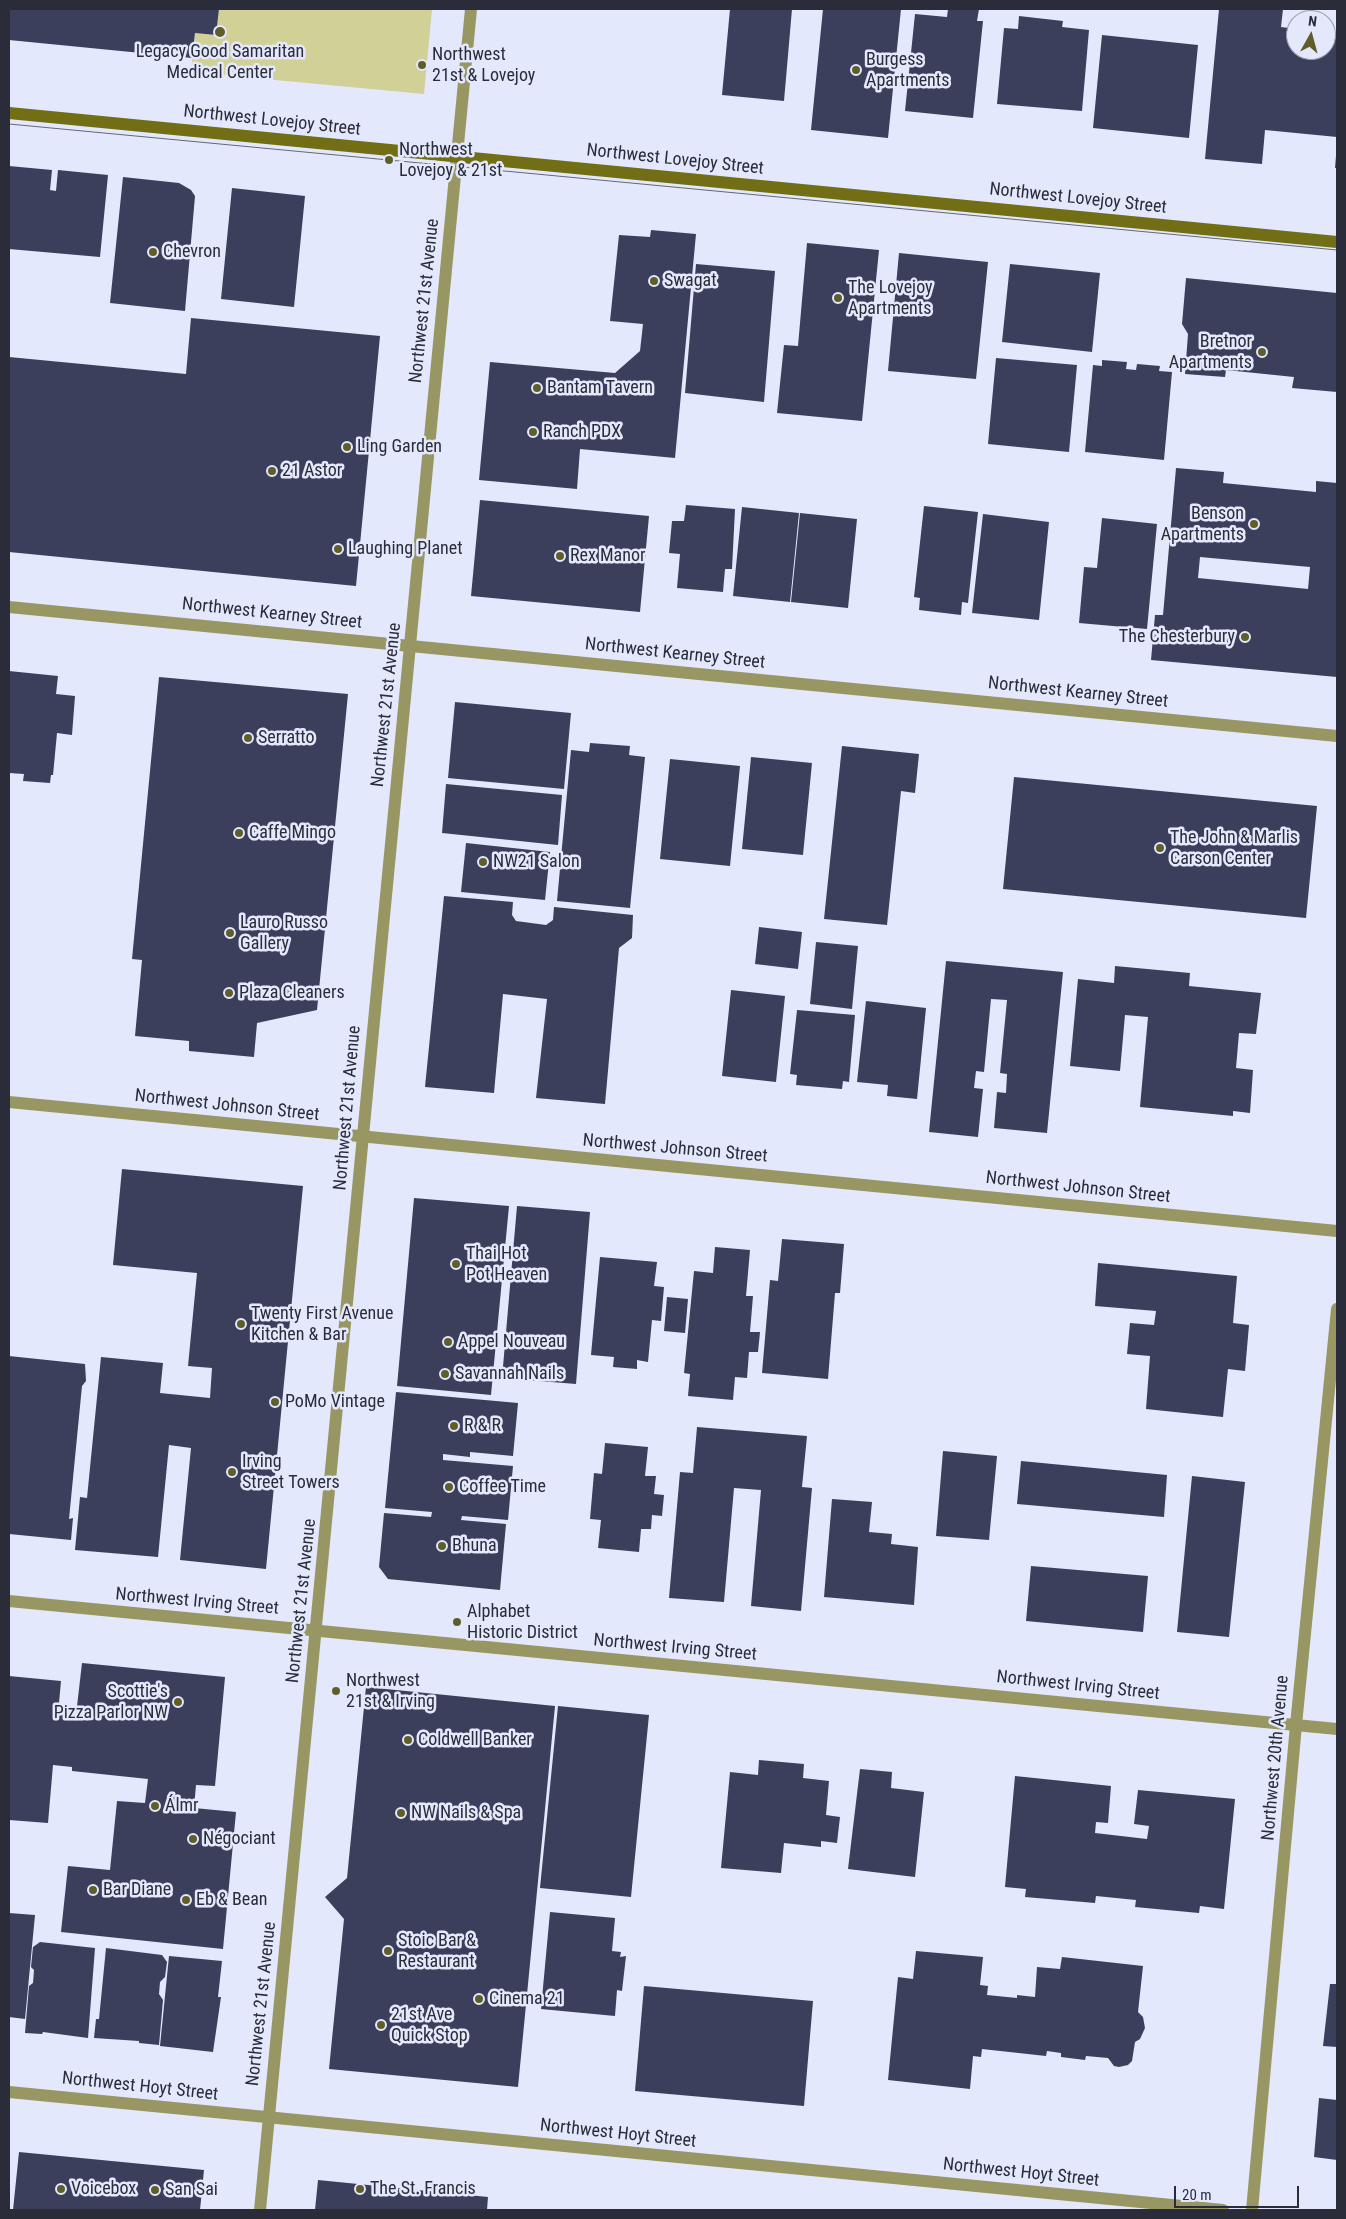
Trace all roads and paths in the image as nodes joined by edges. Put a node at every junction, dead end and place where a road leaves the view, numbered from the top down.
1 (471, 9) edge
2 (9, 113) edge
3 (457, 156) junction
4 (1337, 242) edge
5 (9, 607) edge
6 (410, 646) junction
7 (1337, 736) edge
8 (9, 1102) edge
9 (363, 1137) junction
10 (1337, 1231) edge
11 (1337, 1309) edge
12 (9, 1601) edge
13 (316, 1630) junction
14 (1296, 1725) junction
15 (1337, 1729) edge
16 (9, 2092) edge
17 (269, 2117) junction
18 (260, 2210) edge
19 (1223, 2210) edge
20 (1252, 2210) edge

1 - 3 street, Northwest 21st Avenue
2 - 3 main road, Northwest Lovejoy Street
3 - 4 main road, Northwest Lovejoy Street
3 - 6 street, Northwest 21st Avenue
5 - 6 street, Northwest Kearney Street
6 - 7 street, Northwest Kearney Street
6 - 9 street, Northwest 21st Avenue
8 - 9 street, Northwest Johnson Street
9 - 10 street, Northwest Johnson Street
9 - 13 street, Northwest 21st Avenue
11 - 14 street, Northwest 20th Avenue
12 - 13 street, Northwest Irving Street
13 - 14 street, Northwest Irving Street
13 - 17 street, Northwest 21st Avenue
14 - 15 street, Northwest Irving Street
14 - 20 street, Northwest 20th Avenue
16 - 17 street, Northwest Hoyt Street
17 - 18 street, Northwest 21st Avenue
17 - 19 street, Northwest Hoyt Street

